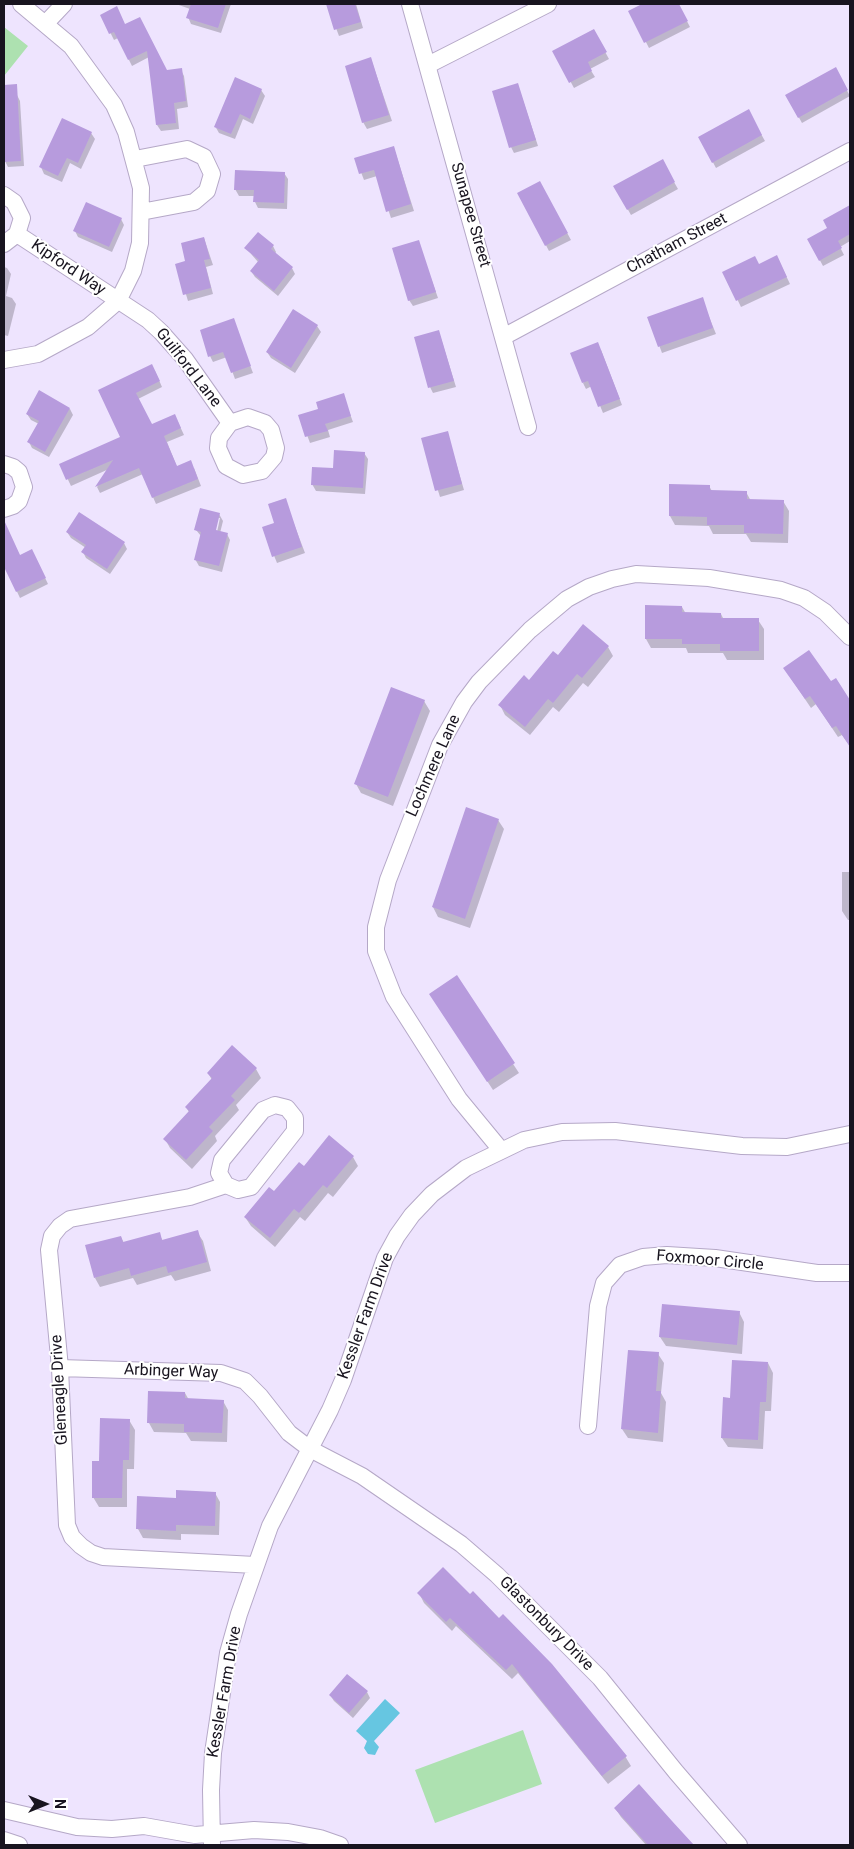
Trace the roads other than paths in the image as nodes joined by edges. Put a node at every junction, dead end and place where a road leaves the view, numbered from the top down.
1 (21, 4) edge
2 (64, 4) edge
3 (410, 4) edge
4 (548, 4) edge
5 (46, 23) junction
6 (428, 65) junction
7 (850, 151) edge
8 (135, 159) junction
9 (4, 195) edge
10 (142, 212) junction
11 (17, 234) junction
12 (4, 244) edge
13 (118, 302) junction
14 (505, 336) junction
15 (4, 360) edge
16 (230, 422) dead end
17 (528, 427) dead end
18 (4, 464) edge
19 (4, 509) edge
20 (850, 637) edge
21 (850, 1134) edge
22 (501, 1150) junction
23 (226, 1185) junction
24 (850, 1273) edge
25 (60, 1368) junction
26 (588, 1426) dead end
27 (310, 1450) junction
28 (256, 1565) junction
29 (4, 1810) edge
30 (4, 1840) edge
31 (200, 1840) edge
32 (19, 1845) edge
33 (340, 1845) edge
34 (739, 1845) edge

1 - 5 street
2 - 5 street
3 - 6 street, Sunapee Street
4 - 6 street
5 - 8 street
6 - 14 street, Sunapee Street
7 - 14 street, Chatham Street
8 - 10 street
8 - 10 street
9 - 11 street, Kipford Way
10 - 13 street
11 - 12 street, Kipford Way
11 - 13 street, Kipford Way
13 - 15 street
13 - 16 street, Guilford Lane
14 - 17 street, Sunapee Street
18 - 19 street
20 - 22 street, Lochmere Lane
21 - 22 street, Kessler Farm Drive
22 - 27 street, Kessler Farm Drive
23 - 23 street, Gleneagle Drive
23 - 25 street, Gleneagle Drive
24 - 26 street, Foxmoor Circle
25 - 27 street, Arbinger Way
25 - 28 street, Gleneagle Drive
27 - 28 street, Kessler Farm Drive
27 - 34 street, Glastonbury Drive
28 - 31 street, Kessler Farm Drive
29 - 31 street
30 - 32 street
31 - 33 street

